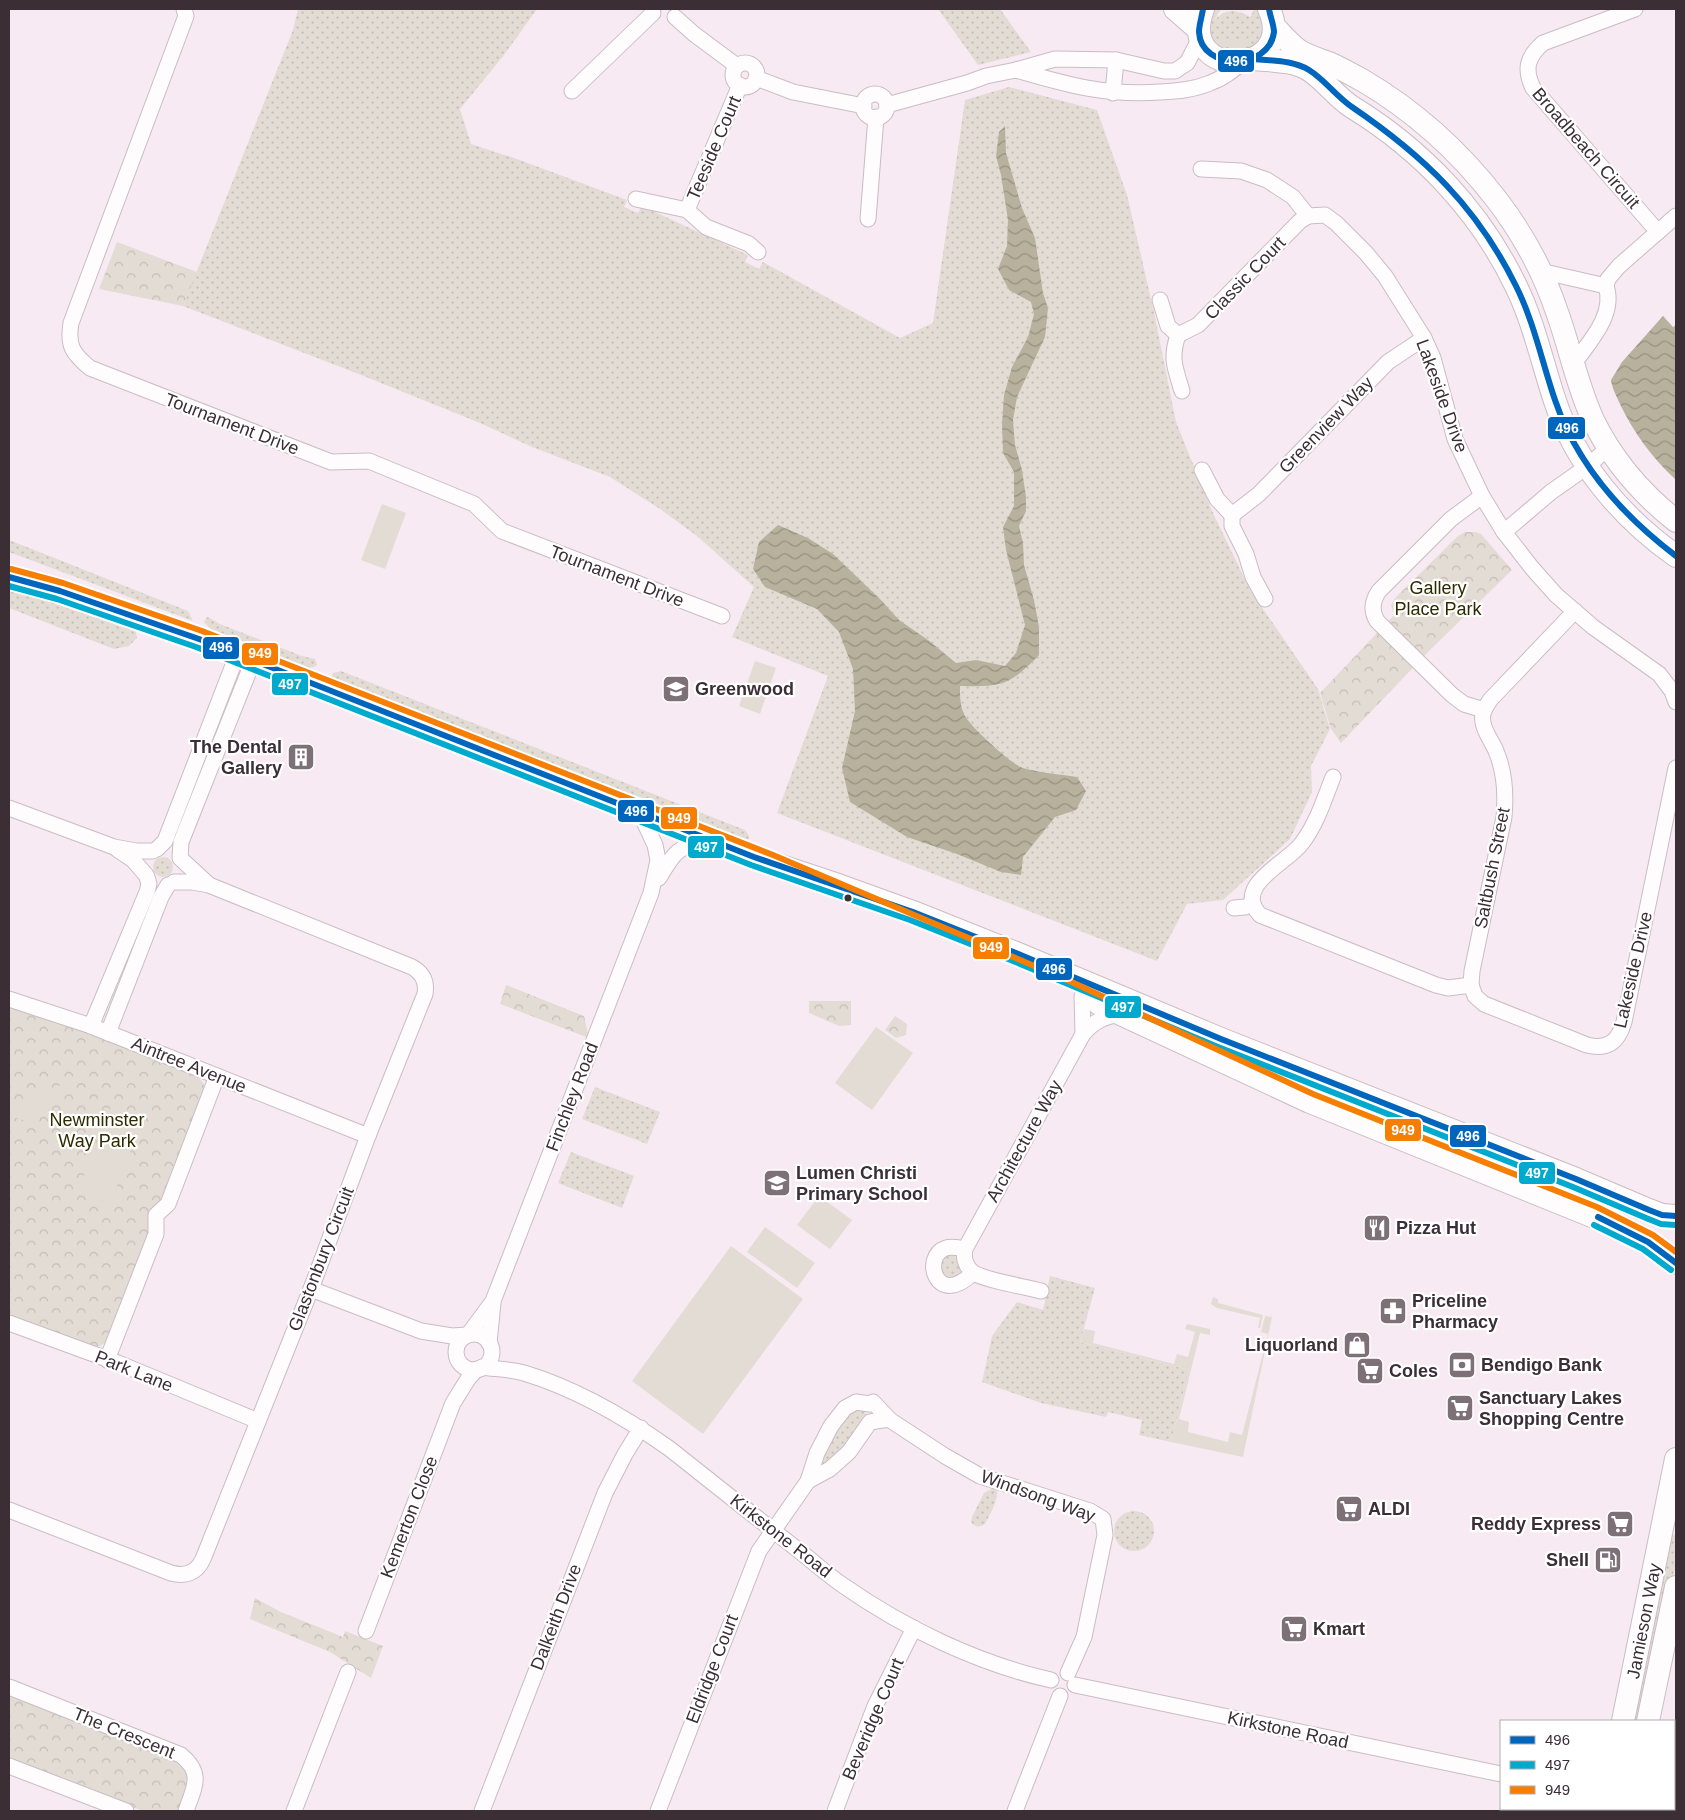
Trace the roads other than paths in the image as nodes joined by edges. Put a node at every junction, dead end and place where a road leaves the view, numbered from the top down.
1 (1176, 9) edge
2 (1635, 9) edge
3 (189, 11) edge
4 (652, 11) edge
5 (678, 13) edge
6 (1273, 15) edge
7 (1201, 25) edge
8 (1116, 60) junction
9 (1248, 61) junction
10 (737, 66) junction
11 (1016, 70) junction
12 (756, 78) junction
13 (740, 85) junction
14 (572, 91) dead end
15 (1113, 93) junction
16 (887, 105) junction
17 (864, 106) junction
18 (876, 117) junction
19 (1201, 169) dead end
20 (636, 199) dead end
21 (688, 210) junction
22 (1308, 216) junction
23 (1676, 216) edge
24 (868, 219) dead end
25 (1658, 232) junction
26 (758, 252) dead end
27 (1540, 271) junction
28 (1606, 286) junction
29 (1516, 287) junction
30 (1160, 300) dead end
31 (1178, 335) junction
32 (1424, 338) junction
33 (1573, 365) junction
34 (1182, 391) dead end
35 (1582, 392) junction
36 (1555, 401) junction
37 (1609, 447) junction
38 (1588, 466) junction
39 (1202, 470) dead end
40 (1482, 496) junction
41 (1232, 515) junction
42 (1676, 521) edge
43 (1504, 532) junction
44 (1676, 556) edge
45 (9, 568) edge
46 (9, 577) edge
47 (60, 591) junction
48 (1265, 599) dead end
49 (1575, 611) junction
50 (722, 616) dead end
51 (245, 658) junction
52 (1676, 702) edge
53 (1484, 710) junction
54 (1676, 768) edge
55 (1333, 777) dead end
56 (9, 808) edge
57 (639, 811) junction
58 (708, 838) junction
59 (114, 847) junction
60 (155, 850) junction
61 (180, 859) junction
62 (147, 876) junction
63 (171, 884) junction
64 (209, 885) junction
65 (651, 892) junction
66 (1253, 904) junction
67 (1234, 908) dead end
68 (125, 948) junction
69 (989, 949) junction
70 (140, 954) junction
71 (1471, 985) junction
72 (1082, 996) junction
73 (9, 998) edge
74 (1121, 1014) junction
75 (92, 1026) junction
76 (108, 1033) junction
77 (1083, 1034) junction
78 (1216, 1052) junction
79 (217, 1076) junction
80 (1324, 1080) junction
81 (368, 1136) junction
82 (1481, 1171) junction
83 (1676, 1216) edge
84 (965, 1249) junction
85 (1676, 1262) edge
86 (973, 1273) junction
87 (311, 1289) junction
88 (1041, 1291) dead end
89 (493, 1301) junction
90 (9, 1323) edge
91 (421, 1331) junction
92 (468, 1335) junction
93 (490, 1344) junction
94 (107, 1360) junction
95 (458, 1360) junction
96 (479, 1368) junction
97 (522, 1373) junction
98 (453, 1403) junction
99 (870, 1404) junction
100 (889, 1419) junction
101 (258, 1421) junction
102 (870, 1422) junction
103 (641, 1428) junction
104 (1676, 1459) edge
105 (808, 1482) junction
106 (9, 1510) edge
107 (1670, 1520) edge
108 (773, 1530) junction
109 (1676, 1587) edge
110 (914, 1628) junction
111 (366, 1631) dead end
112 (348, 1672) dead end
113 (1071, 1679) junction
114 (1051, 1680) junction
115 (9, 1687) edge
116 (1060, 1696) junction
117 (1623, 1720) edge
118 (1648, 1720) edge
119 (9, 1766) edge
120 (1500, 1774) edge
121 (126, 1811) edge
122 (186, 1811) edge
123 (294, 1811) edge
124 (482, 1811) edge
125 (658, 1811) edge
126 (835, 1811) edge
127 (1015, 1811) edge

1 - 7 main road
2 - 25 street, Broadbeach Circuit
3 - 50 street, Tournament Drive
4 - 5 street
4 - 14 street
5 - 10 street
6 - 9 main road
6 - 27 main road
7 - 8 street
7 - 9 main road
8 - 11 street
8 - 15 street
9 - 15 street
9 - 29 main road
10 - 12 street
10 - 13 street
11 - 15 street
11 - 16 street
12 - 13 street
12 - 17 street
13 - 21 street, Teeside Court
16 - 17 street
16 - 18 street
17 - 18 street
18 - 24 street
19 - 22 street
20 - 21 street, Teeside Court
21 - 26 street, Teeside Court
22 - 31 street, Classic Court
22 - 32 street, Lakeside Drive
23 - 25 street
25 - 28 street
27 - 28 street
27 - 29 main road
27 - 33 main road
28 - 33 street
29 - 36 main road
30 - 31 street
31 - 34 street
32 - 40 street, Lakeside Drive
32 - 41 street, Greenview Way
33 - 35 main road
35 - 36 main road
35 - 37 main road
36 - 38 main road
37 - 38 street
37 - 42 main road
38 - 43 street
38 - 44 main road
39 - 41 street
40 - 43 street, Lakeside Drive
40 - 53 street
41 - 48 street
43 - 49 street, Lakeside Drive
45 - 47 main road
46 - 47 main road
47 - 51 main road
49 - 52 street, Lakeside Drive
49 - 53 street
51 - 57 main road
51 - 60 street
51 - 61 street
53 - 71 street, Saltbush Street
54 - 71 street, Lakeside Drive
55 - 66 street
56 - 59 street
57 - 58 main road
57 - 65 street, Finchley Road
58 - 65 street, Finchley Road
58 - 69 main road
59 - 60 street
59 - 62 street
60 - 61 street
60 - 62 street
61 - 63 street
61 - 64 street, Glastonbury Circuit
62 - 63 street
62 - 68 street
63 - 64 street, Glastonbury Circuit
63 - 70 street
64 - 81 street, Glastonbury Circuit
65 - 89 street, Finchley Road
66 - 67 street
66 - 71 street
68 - 70 street
68 - 75 street
69 - 72 main road
69 - 78 main road
70 - 76 street
72 - 74 main road
72 - 77 street
73 - 75 street, Aintree Avenue
74 - 77 street, Architecture Way
74 - 78 main road
75 - 76 street, Aintree Avenue
76 - 79 street, Aintree Avenue
77 - 84 street, Architecture Way
78 - 80 main road
78 - 82 main road
79 - 81 street, Aintree Avenue
79 - 94 street
80 - 82 main road
80 - 83 main road
81 - 87 street, Glastonbury Circuit
82 - 85 main road
84 - 86 street
84 - 86 street
86 - 88 street
87 - 91 street
87 - 101 street, Glastonbury Circuit
89 - 92 street, Finchley Road
89 - 93 street, Finchley Road
90 - 94 street, Park Lane
91 - 92 street
91 - 95 street
92 - 93 street
92 - 95 street
93 - 96 street
93 - 97 street, Kirkstone Road
94 - 101 street, Park Lane
95 - 96 street
95 - 98 street, Kemerton Close
96 - 97 street, Kirkstone Road
96 - 98 street, Kemerton Close
97 - 103 street, Kirkstone Road
98 - 111 street, Kemerton Close
99 - 100 street, Windsong Way
99 - 102 street
99 - 105 street
100 - 102 street
100 - 113 street, Windsong Way
101 - 106 street, Glastonbury Circuit
102 - 105 street
103 - 108 street, Kirkstone Road
103 - 124 street, Dalkeith Drive
104 - 107 main road, Jamieson Way
105 - 108 street
107 - 117 main road, Jamieson Way
108 - 110 street, Kirkstone Road
108 - 125 street, Eldridge Court
109 - 118 main road, Jamieson Way
110 - 114 street, Kirkstone Road
110 - 126 street, Beveridge Court
112 - 123 street
113 - 114 street
113 - 116 street
113 - 120 street, Kirkstone Road
114 - 116 street
115 - 122 street, The Crescent
116 - 127 street
119 - 121 street

